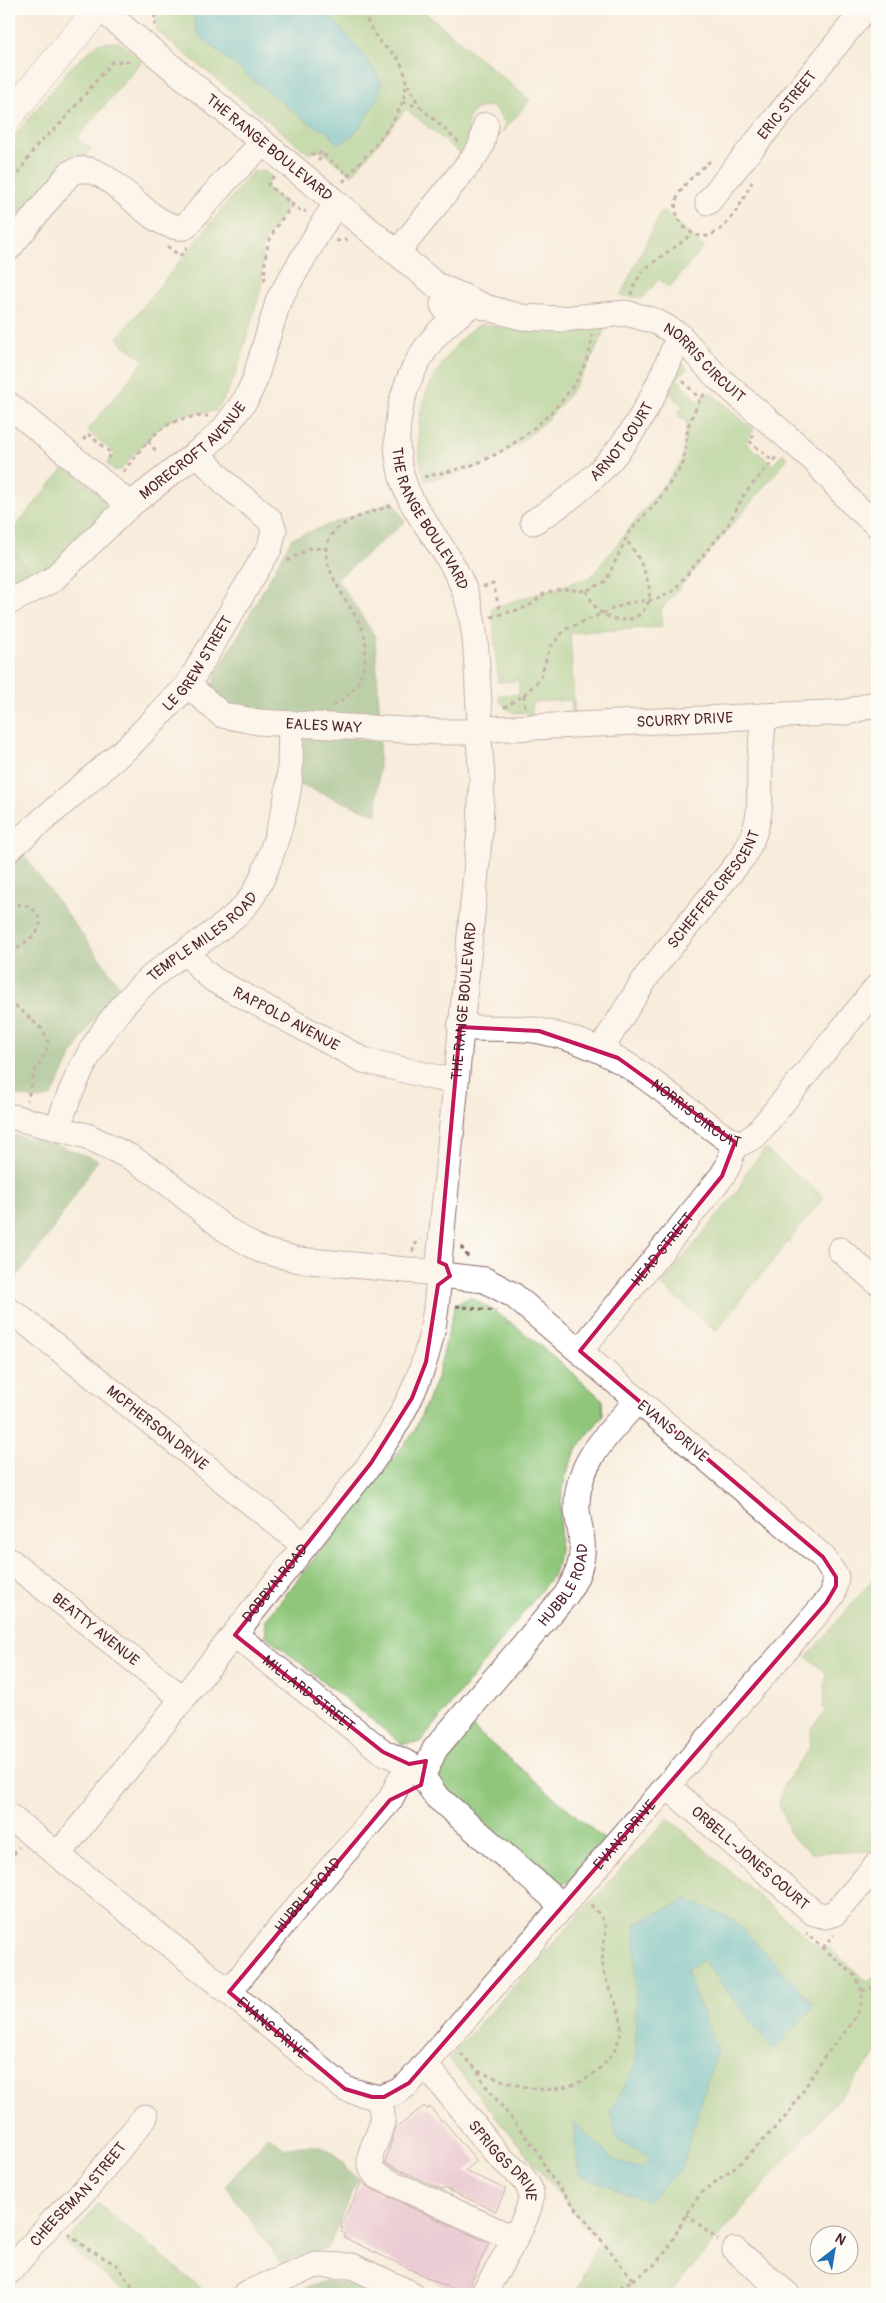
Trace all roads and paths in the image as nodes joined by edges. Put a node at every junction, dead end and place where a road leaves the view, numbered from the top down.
1 (100, 9) edge
2 (156, 9) edge
3 (358, 9) edge
4 (865, 9) edge
5 (146, 47) junction
6 (407, 84) junction
7 (403, 102) junction
8 (420, 107) junction
9 (9, 116) edge
10 (486, 125) dead end
11 (259, 140) junction
12 (324, 155) dead end
13 (475, 155) junction
14 (308, 157) dead end
15 (9, 187) edge
16 (341, 201) junction
17 (708, 202) dead end
18 (293, 205) dead end
19 (692, 233) dead end
20 (9, 248) edge
21 (397, 253) junction
22 (264, 287) dead end
23 (454, 306) junction
24 (626, 313) junction
25 (592, 327) dead end
26 (679, 335) junction
27 (710, 389) dead end
28 (9, 405) edge
29 (211, 416) dead end
30 (758, 430) dead end
31 (148, 441) junction
32 (782, 450) dead end
33 (158, 452) dead end
34 (197, 452) junction
35 (773, 461) junction
36 (413, 484) junction
37 (110, 488) junction
38 (130, 505) junction
39 (397, 510) dead end
40 (533, 522) dead end
41 (877, 525) edge
42 (625, 539) junction
43 (327, 549) junction
44 (261, 563) junction
45 (480, 582) dead end
46 (586, 591) junction
47 (649, 600) junction
48 (9, 602) edge
49 (501, 614) junction
50 (604, 615) junction
51 (490, 618) dead end
52 (188, 685) junction
53 (877, 703) edge
54 (331, 706) dead end
55 (757, 716) junction
56 (291, 723) junction
57 (485, 725) junction
58 (9, 849) edge
59 (9, 905) edge
60 (187, 951) junction
61 (9, 956) edge
62 (877, 987) edge
63 (9, 1000) edge
64 (460, 1022) junction
65 (606, 1052) junction
66 (456, 1073) junction
67 (16, 1117) edge
68 (58, 1127) junction
69 (735, 1142) junction
70 (422, 1232) dead end
71 (840, 1250) dead end
72 (434, 1278) junction
73 (877, 1282) edge
74 (500, 1311) dead end
75 (9, 1312) edge
76 (580, 1351) junction
77 (638, 1400) junction
78 (305, 1546) junction
79 (9, 1560) edge
80 (234, 1634) junction
81 (183, 1698) junction
82 (414, 1778) junction
83 (667, 1786) junction
84 (9, 1816) edge
85 (58, 1855) junction
86 (877, 1866) edge
87 (590, 1903) dead end
88 (564, 1906) junction
89 (801, 1928) dead end
90 (877, 1986) edge
91 (862, 1991) junction
92 (229, 1992) junction
93 (460, 2053) dead end
94 (424, 2065) junction
95 (477, 2070) junction
96 (379, 2098) junction
97 (145, 2117) dead end
98 (686, 2214) junction
99 (53, 2220) junction
100 (515, 2238) junction
101 (735, 2250) joint
102 (10, 2266) edge
103 (633, 2280) junction
104 (141, 2294) edge
105 (245, 2294) edge
106 (412, 2294) edge
107 (483, 2294) edge
108 (607, 2294) edge
109 (787, 2294) edge

1 - 5 street, THE RANGE BOULEVARD
1 - 9 main road
2 - 5 path
3 - 6 path
4 - 17 street, ERIC STREET
5 - 11 street, THE RANGE BOULEVARD
5 - 15 path
6 - 7 path
6 - 8 path
7 - 8 path
7 - 16 path
8 - 13 path
10 - 13 street
11 - 16 street, THE RANGE BOULEVARD
11 - 20 street
12 - 14 path
13 - 21 street
16 - 21 street, THE RANGE BOULEVARD
16 - 34 street, MORECROFT AVENUE
18 - 22 path
19 - 24 path
21 - 23 street, THE RANGE BOULEVARD
23 - 24 street, NORRIS CIRCUIT
23 - 36 street, THE RANGE BOULEVARD
24 - 26 street, NORRIS CIRCUIT
25 - 36 path
26 - 40 street, ARNOT COURT
26 - 41 street, NORRIS CIRCUIT
27 - 42 path
28 - 37 street
29 - 31 path
30 - 35 path
31 - 33 path
31 - 37 path
32 - 35 path
34 - 38 street, MORECROFT AVENUE
34 - 44 street, LE GREW STREET
35 - 47 path
36 - 39 path
36 - 43 path
36 - 57 street, THE RANGE BOULEVARD
37 - 38 street
38 - 48 street, MORECROFT AVENUE
42 - 46 path
42 - 47 path
43 - 44 path
43 - 54 path
44 - 52 street, LE GREW STREET
45 - 49 path
46 - 49 path
46 - 50 path
47 - 50 path
47 - 50 path
49 - 51 path
50 - 57 path
52 - 56 street, EALES WAY
52 - 58 street, LE GREW STREET
53 - 55 street, SCURRY DRIVE
55 - 57 street, SCURRY DRIVE
55 - 65 street, SCHEFFER CRESCENT
56 - 57 street, EALES WAY
56 - 60 street, TEMPLE MILES ROAD
57 - 64 street, THE RANGE BOULEVARD
59 - 61 path
60 - 66 street, RAPPOLD AVENUE
60 - 68 street, TEMPLE MILES ROAD
62 - 69 street, NORRIS CIRCUIT
63 - 67 path
64 - 65 street, NORRIS CIRCUIT
64 - 66 street, THE RANGE BOULEVARD
65 - 69 street, NORRIS CIRCUIT
66 - 72 street, THE RANGE BOULEVARD
67 - 68 street
68 - 72 street
69 - 76 street, HEAD STREET
70 - 72 path
71 - 73 street
72 - 74 path
72 - 76 street, EVANS DRIVE
72 - 78 street, DOBBYN ROAD
75 - 78 street, MCPHERSON DRIVE
76 - 77 street, EVANS DRIVE
77 - 82 street, HUBBLE ROAD
77 - 83 street, EVANS DRIVE
78 - 80 street, DOBBYN ROAD
79 - 81 street, BEATTY AVENUE
80 - 81 street, DOBBYN ROAD
80 - 82 street, MILLARD STREET
81 - 85 street, DOBBYN ROAD
82 - 88 street, MILLARD STREET
82 - 92 street, HUBBLE ROAD
83 - 86 street, ORBELL-JONES COURT
83 - 88 street, EVANS DRIVE
84 - 85 street, EVANS DRIVE
85 - 92 street, EVANS DRIVE
87 - 95 path
88 - 94 street, EVANS DRIVE
89 - 91 path
90 - 91 path
91 - 98 path
92 - 96 street, EVANS DRIVE
93 - 95 path
94 - 96 street, EVANS DRIVE
94 - 100 street, SPRIGGS DRIVE
95 - 103 path
96 - 100 street
97 - 99 street, CHEESEMAN STREET
98 - 101 path
98 - 103 path
99 - 102 street, CHEESEMAN STREET
99 - 104 path
100 - 107 street, SPRIGGS DRIVE
101 - 109 street
103 - 108 path
105 - 106 street

